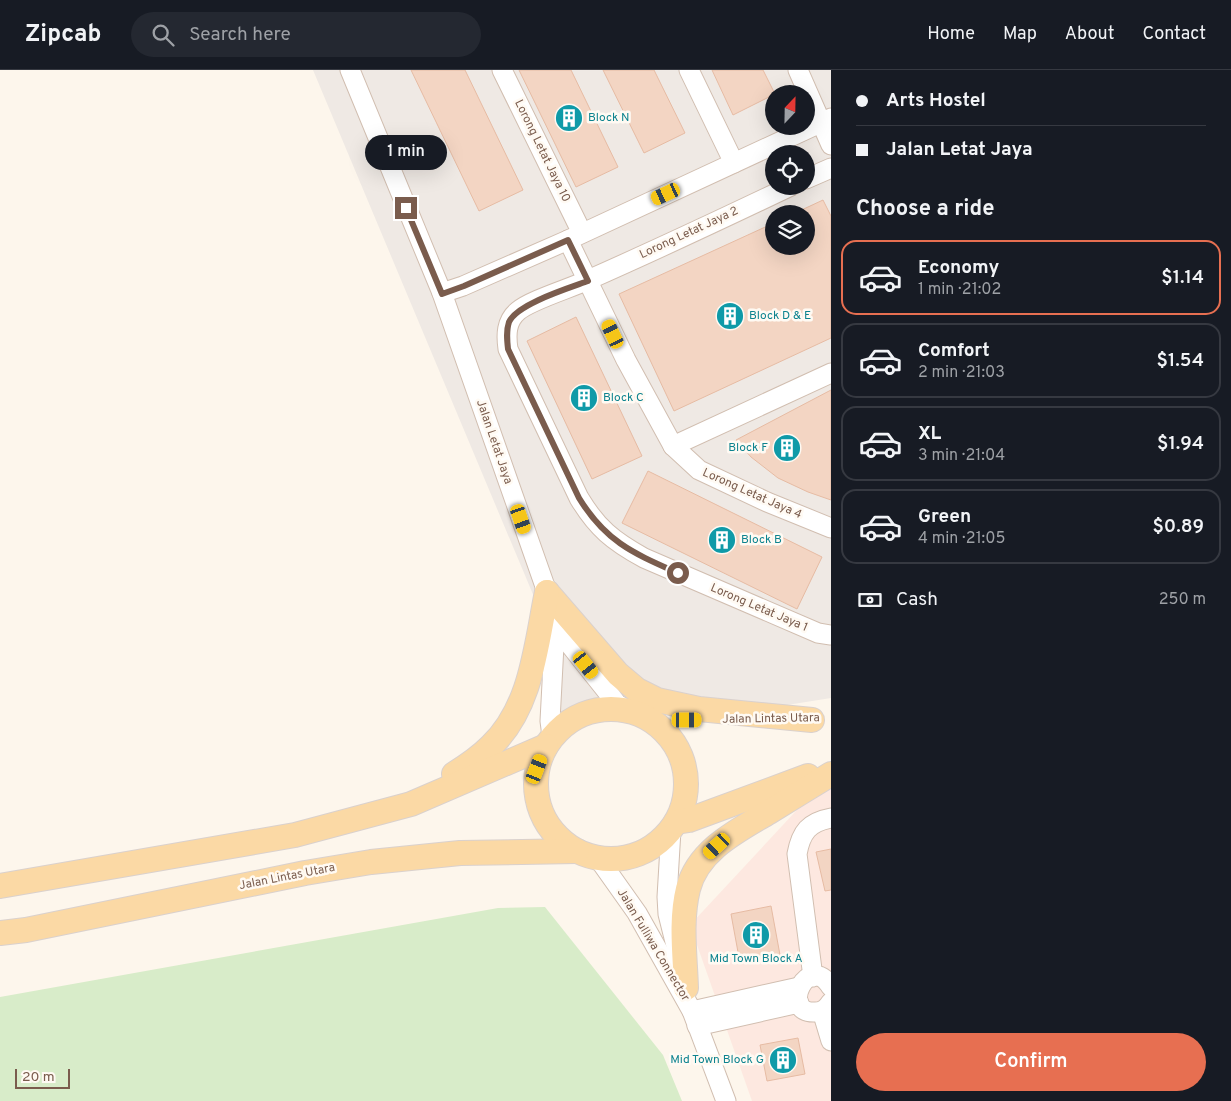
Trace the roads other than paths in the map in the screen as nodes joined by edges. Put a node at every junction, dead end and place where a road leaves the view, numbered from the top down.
1 (350, 70) edge
2 (502, 70) edge
3 (690, 70) edge
4 (798, 70) edge
5 (826, 120) edge
6 (831, 145) edge
7 (734, 163) junction
8 (831, 168) edge
9 (815, 175) edge
10 (772, 195) edge
11 (575, 236) junction
12 (588, 281) junction
13 (442, 294) junction
14 (831, 373) edge
15 (673, 446) junction
16 (831, 528) edge
17 (547, 592) junction
18 (555, 626) junction
19 (831, 635) edge
20 (628, 711) junction
21 (822, 718) edge
22 (651, 721) junction
23 (549, 741) junction
24 (831, 767) edge
25 (831, 774) edge
26 (411, 804) junction
27 (831, 818) edge
28 (674, 826) junction
29 (588, 855) junction
30 (0, 886) edge
31 (0, 933) edge
32 (831, 987) edge
33 (804, 989) junction
34 (827, 1006) edge
35 (691, 1008) junction
36 (831, 1042) edge
37 (726, 1101) edge

1 - 13 street, Jalan Letat Jaya
2 - 11 street, Lorong Letat Jaya 10
3 - 7 street
4 - 5 street
5 - 6 street
5 - 7 street
7 - 11 street
8 - 9 street
10 - 12 street, Lorong Letat Jaya 2
11 - 12 street, Lorong Letat Jaya 4
11 - 13 street
12 - 15 street, Lorong Letat Jaya 4
12 - 19 street, Lorong Letat Jaya 1
13 - 17 street, Jalan Letat Jaya
14 - 15 street
15 - 16 street, Lorong Letat Jaya 4
17 - 18 street, Jalan Letat Jaya
17 - 21 main road
17 - 26 main road
18 - 20 street, Jalan Letat Jaya
18 - 23 street
20 - 22 main road
20 - 23 main road
21 - 22 main road, Jalan Lintas Utara
22 - 28 main road
23 - 26 main road
23 - 29 main road
24 - 28 main road
25 - 35 main road
26 - 30 main road
27 - 33 street
28 - 29 main road
28 - 35 street, Jalan Fulliwa Connector
29 - 31 main road, Jalan Lintas Utara
29 - 35 street, Jalan Fulliwa Connector
32 - 33 street
33 - 34 street
33 - 35 street
34 - 36 street
35 - 37 street, Jalan Fulliwa Connector

